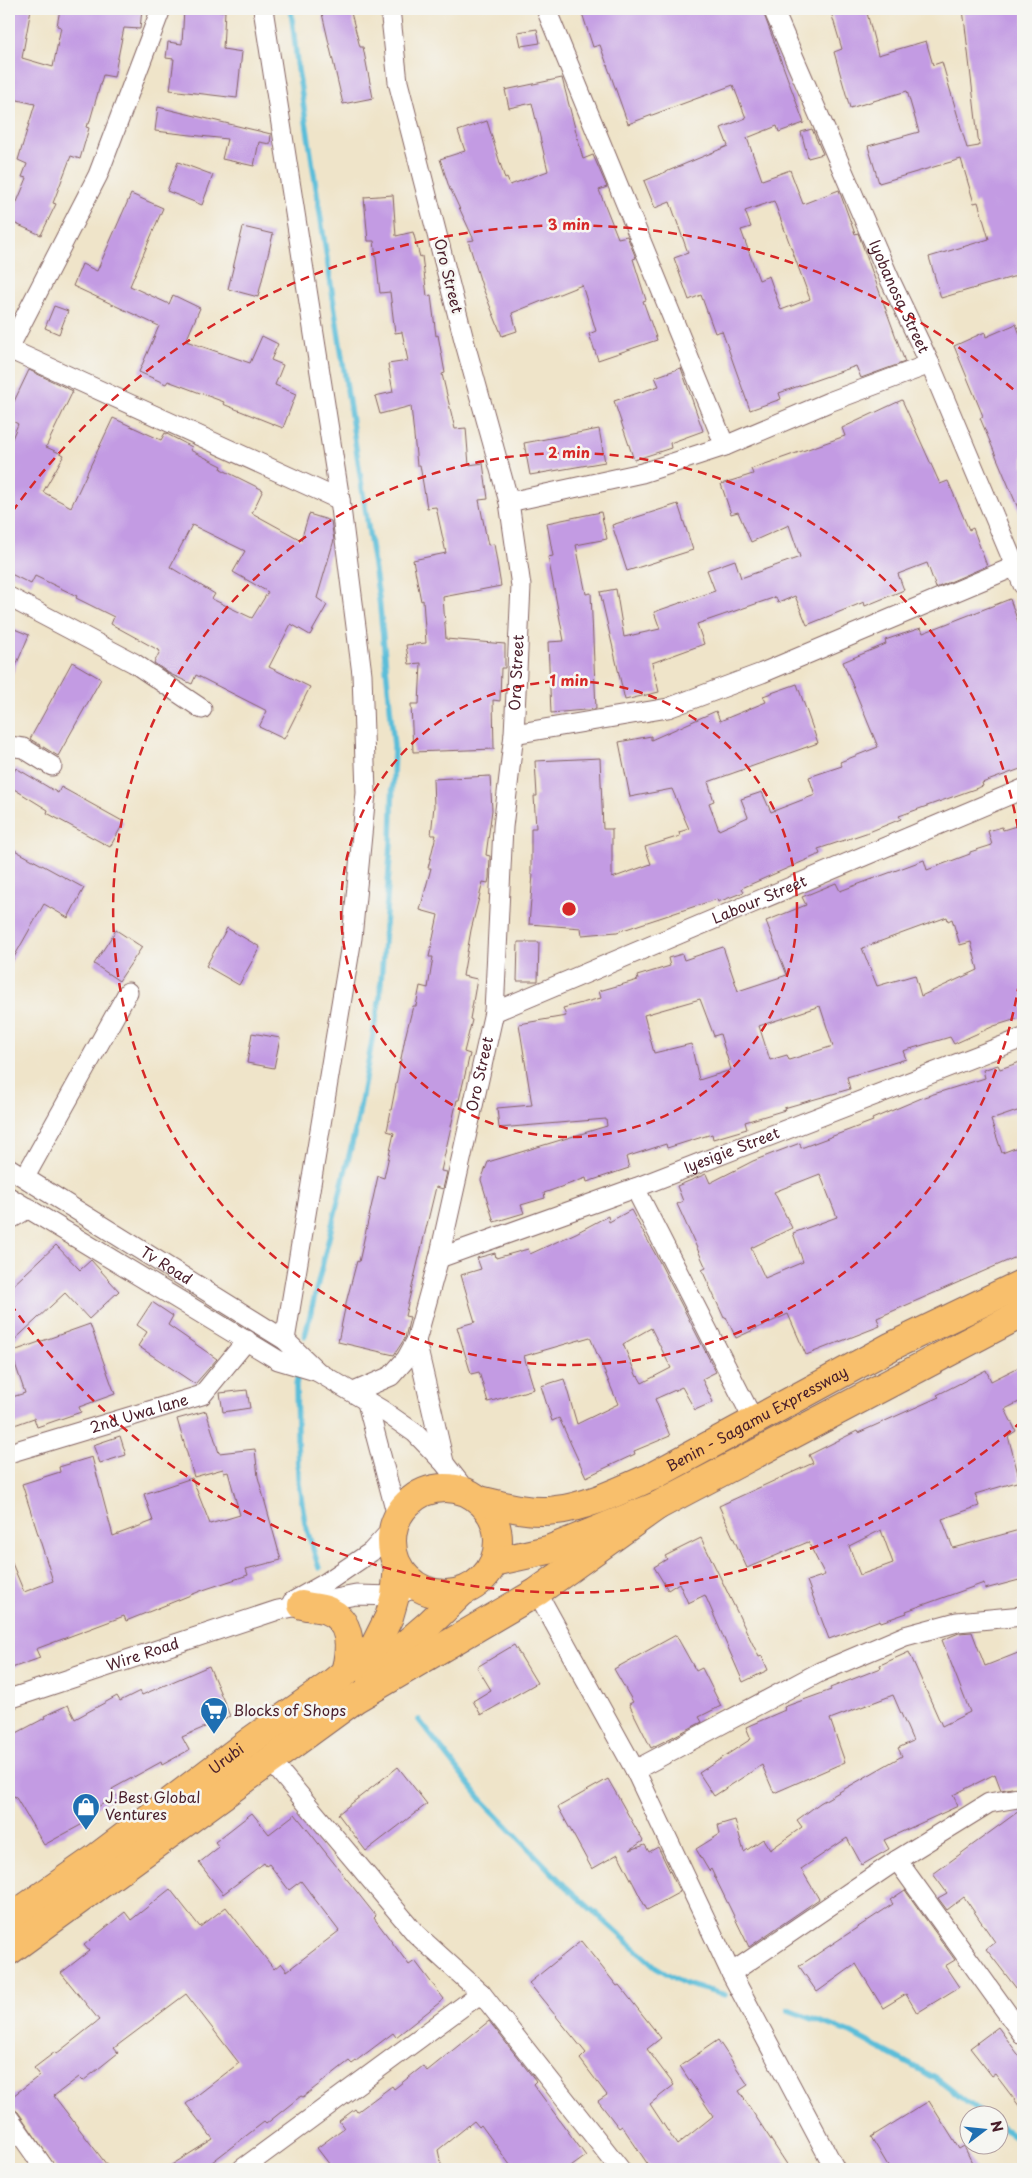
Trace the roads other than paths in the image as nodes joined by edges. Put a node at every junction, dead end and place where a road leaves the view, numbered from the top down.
1 (160, 9) edge
2 (263, 9) edge
3 (390, 9) edge
4 (546, 9) edge
5 (773, 9) edge
6 (9, 349) edge
7 (930, 364) junction
8 (725, 446) junction
9 (340, 500) junction
10 (509, 502) junction
11 (1016, 566) junction
12 (1023, 585) edge
13 (9, 597) edge
14 (202, 709) dead end
15 (514, 734) junction
16 (9, 746) edge
17 (52, 766) dead end
18 (1023, 790) edge
19 (128, 992) dead end
20 (494, 1012) junction
21 (1023, 1038) edge
22 (17, 1172) edge
23 (635, 1188) junction
24 (9, 1197) edge
25 (29, 1208) junction
26 (9, 1220) edge
27 (439, 1258) junction
28 (1023, 1283) edge
29 (1023, 1313) edge
30 (247, 1340) junction
31 (285, 1340) junction
32 (416, 1341) junction
33 (318, 1372) junction
34 (360, 1396) junction
35 (754, 1421) junction
36 (9, 1453) edge
37 (444, 1463) junction
38 (473, 1496) junction
39 (657, 1506) junction
40 (395, 1522) junction
41 (494, 1562) junction
42 (406, 1592) junction
43 (537, 1592) junction
44 (461, 1593) junction
45 (290, 1608) junction
46 (1023, 1616) edge
47 (345, 1672) junction
48 (9, 1699) edge
49 (356, 1699) junction
50 (271, 1761) junction
51 (635, 1770) junction
52 (1023, 1797) edge
53 (897, 1860) junction
54 (9, 1919) edge
55 (9, 1951) edge
56 (731, 1973) junction
57 (481, 1993) junction
58 (1023, 2035) edge
59 (9, 2118) edge
60 (611, 2166) edge
61 (45, 2169) edge
62 (242, 2169) edge
63 (835, 2169) edge

1 - 6 street
2 - 9 street
3 - 10 street, Oro Street
4 - 8 street
5 - 7 street, Iyobanosa Street
6 - 9 street
7 - 8 street
7 - 11 street, Iyobanosa Street
8 - 10 street
9 - 31 street
10 - 15 street, Oro Street
11 - 12 street, Iyobanosa Street
11 - 15 street
13 - 14 street
15 - 20 street, Oro Street
16 - 17 street
18 - 20 street, Labour Street
19 - 22 street
20 - 27 street, Oro Street
21 - 23 street, Iyesigie Street
22 - 31 street, Tv Road
23 - 27 street, Iyesigie Street
23 - 35 street
24 - 25 street, Tv Road
25 - 26 street
25 - 30 street, Tv Road
27 - 32 street, Oro Street
28 - 35 highway, Benin - Sagamu Expressway
29 - 39 highway
30 - 33 street, Tv Road
30 - 36 street, 2nd Uwa lane
31 - 33 street, Tv Road
32 - 34 street, Oro Street
32 - 37 street, Oro Street
33 - 34 street, Tv Road
34 - 37 street, Tv Road
34 - 40 street
35 - 38 highway, Benin - Sagamu Expressway
37 - 38 street, Tv Road
38 - 40 highway
38 - 41 highway
39 - 41 highway
39 - 43 highway
40 - 42 highway, Urubi
40 - 45 street, Wire Road
41 - 44 highway
42 - 44 highway
42 - 45 street, Wire Road
42 - 47 highway, Urubi
43 - 49 highway
43 - 51 street
44 - 49 highway
45 - 47 highway
45 - 48 street, Wire Road
46 - 51 street
47 - 54 highway, Urubi
49 - 50 highway, Urubi
50 - 55 highway, Urubi
50 - 57 street
51 - 56 street
52 - 53 street
53 - 56 street
53 - 58 street
56 - 63 street
57 - 60 street
57 - 62 street
59 - 61 street

